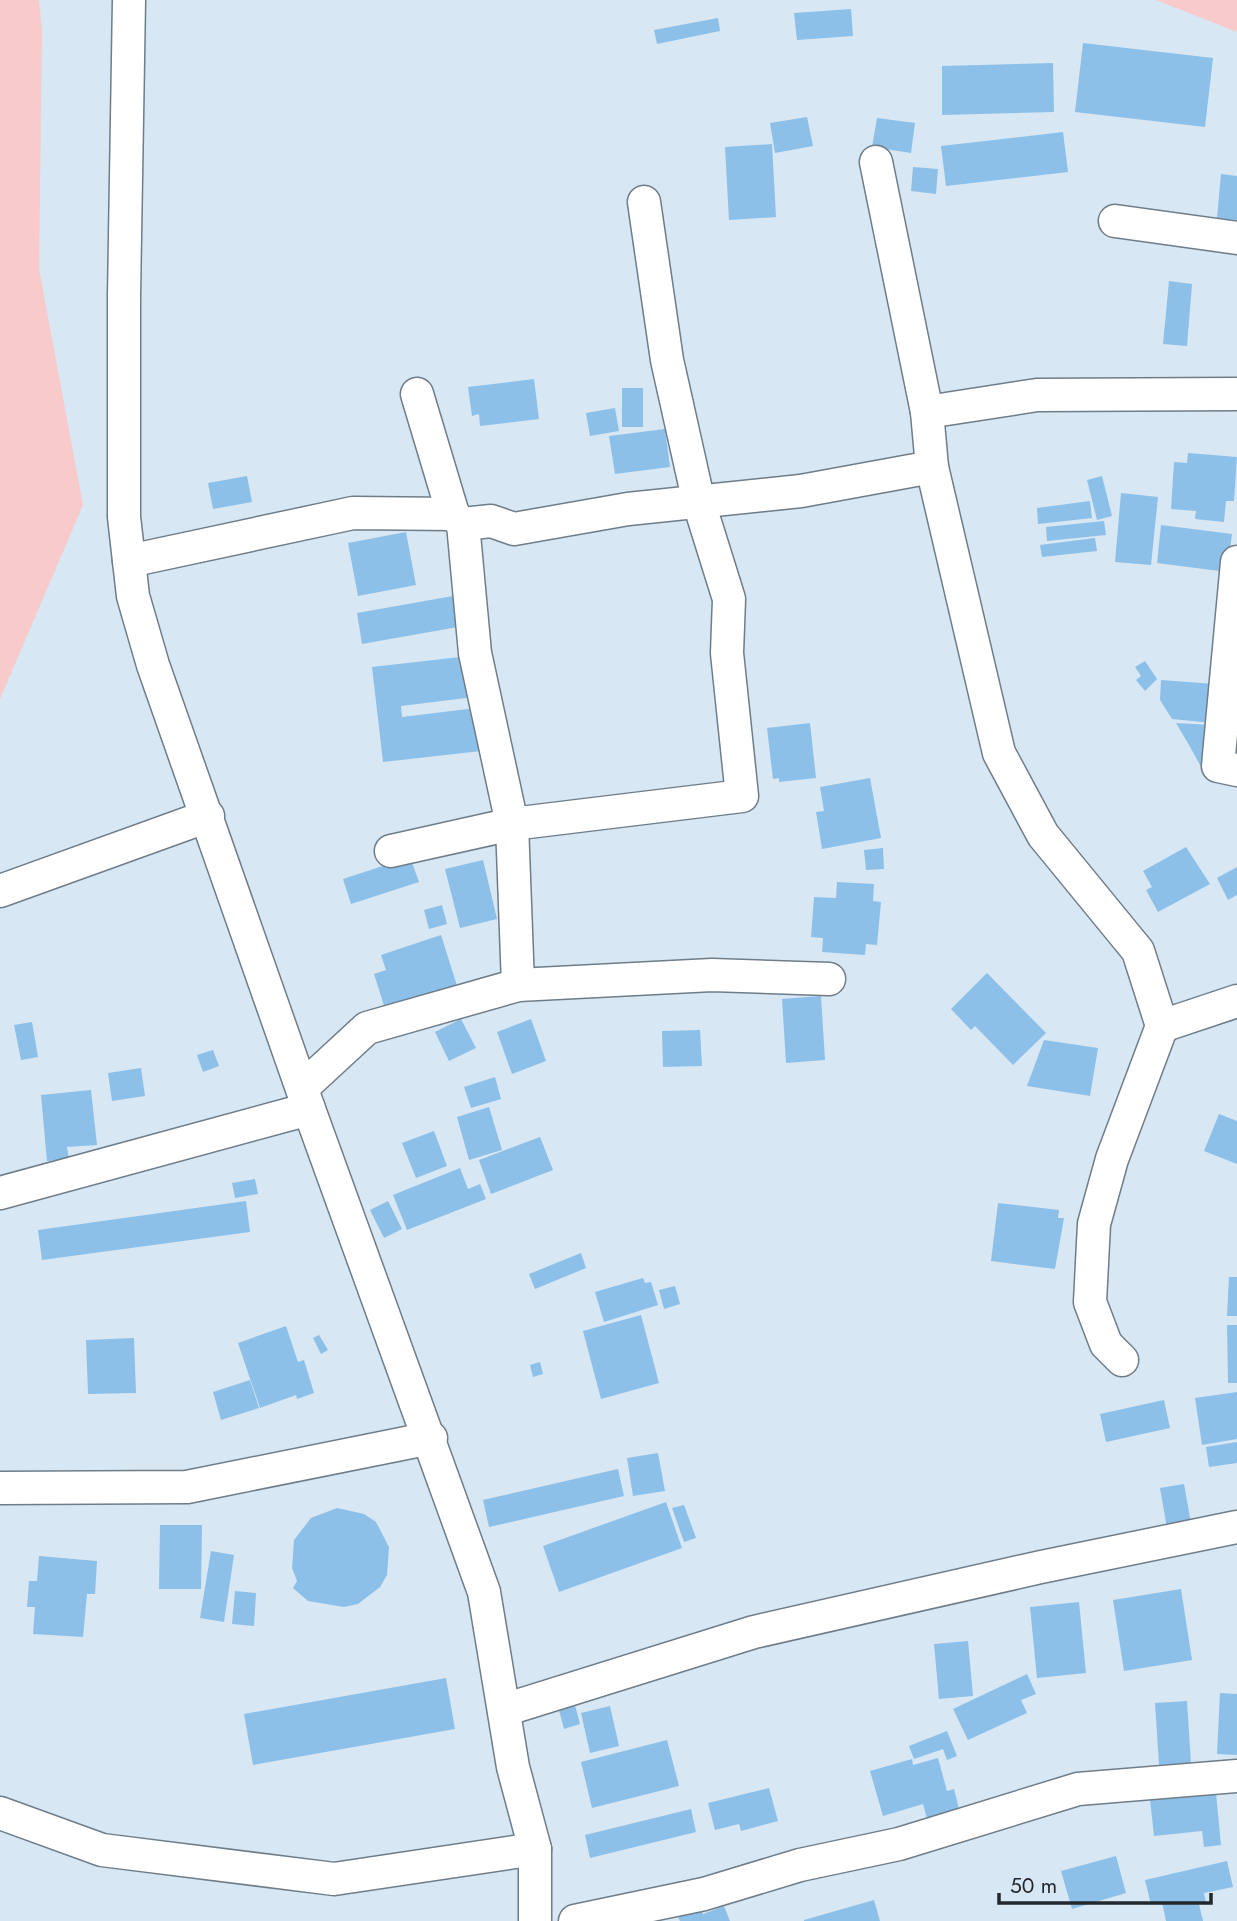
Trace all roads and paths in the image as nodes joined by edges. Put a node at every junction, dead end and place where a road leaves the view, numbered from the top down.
1 (129, 0) edge
2 (876, 162) dead end
3 (645, 202) dead end
4 (1115, 221) dead end
5 (1237, 238) edge
6 (417, 394) dead end
7 (1237, 394) edge
8 (927, 412) junction
9 (932, 467) junction
10 (699, 503) junction
11 (458, 519) junction
12 (129, 561) junction
13 (1237, 562) edge
14 (1237, 770) edge
15 (208, 816) junction
16 (512, 824) junction
17 (391, 851) dead end
18 (0, 891) edge
19 (829, 979) dead end
20 (518, 985) junction
21 (1237, 1001) edge
22 (1162, 1026) junction
23 (305, 1099) junction
24 (0, 1193) edge
25 (1122, 1360) dead end
26 (431, 1438) junction
27 (0, 1488) edge
28 (1237, 1527) edge
29 (504, 1710) junction
30 (1237, 1776) edge
31 (0, 1813) edge
32 (535, 1849) junction
33 (535, 1921) edge
34 (575, 1921) edge

1 - 12 street
2 - 8 street
3 - 10 street
4 - 5 street
6 - 11 street
7 - 8 street
8 - 9 street
9 - 10 street
9 - 22 street
10 - 11 street
10 - 16 street
11 - 12 street
11 - 16 street
12 - 15 street
13 - 14 street
15 - 18 street
15 - 23 street
16 - 17 street
16 - 20 street
19 - 20 street
20 - 23 street
21 - 22 street
22 - 25 street
23 - 24 street
23 - 26 street
26 - 27 street
26 - 29 street
28 - 29 street
29 - 32 street
30 - 34 street
31 - 32 street
32 - 33 street

